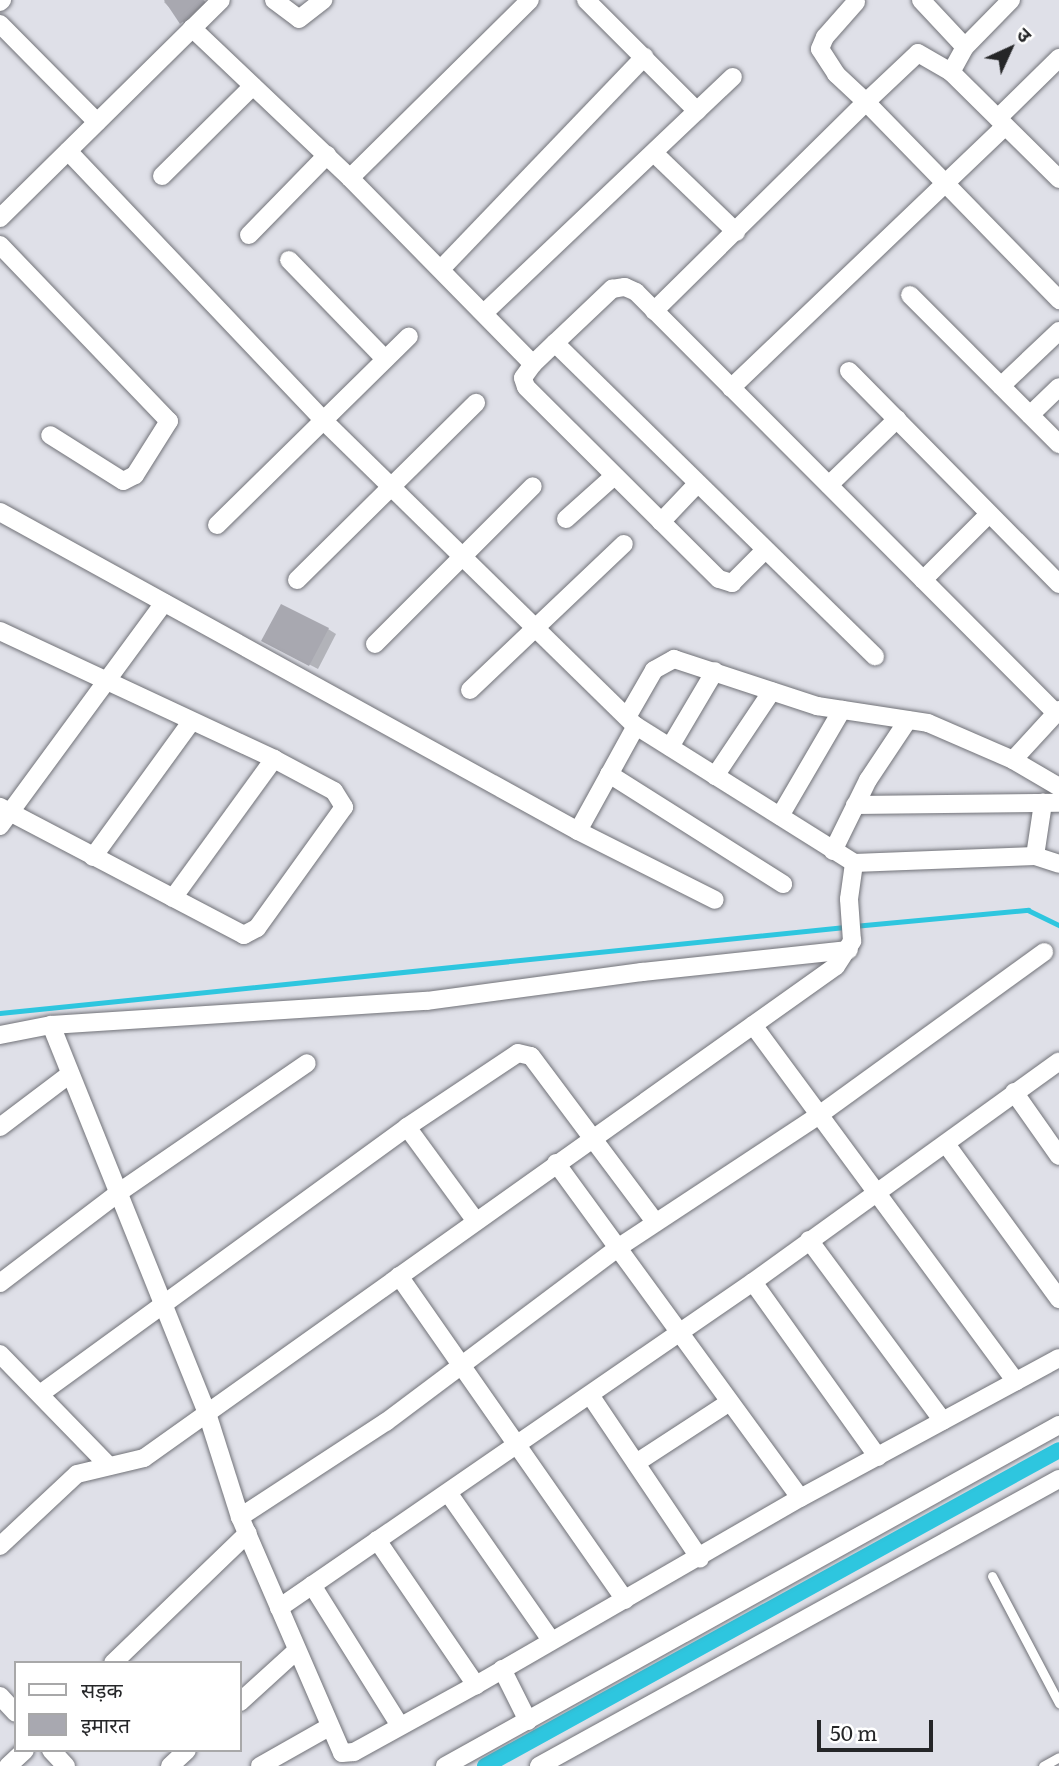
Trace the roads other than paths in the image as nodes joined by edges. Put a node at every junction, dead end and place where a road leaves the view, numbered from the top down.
1 (221, 0) edge
2 (274, 0) edge
3 (323, 0) edge
4 (530, 0) edge
5 (586, 0) edge
6 (921, 0) edge
7 (1011, 0) edge
8 (856, 2) dead end
9 (0, 24) edge
10 (192, 28) junction
11 (965, 47) junction
12 (644, 57) junction
13 (1059, 58) edge
14 (951, 72) junction
15 (733, 77) dead end
16 (253, 86) junction
17 (866, 102) junction
18 (697, 111) junction
19 (97, 122) junction
20 (1002, 122) junction
21 (68, 151) junction
22 (654, 153) junction
23 (327, 155) junction
24 (1056, 169) edge
25 (162, 176) dead end
26 (350, 178) junction
27 (948, 184) junction
28 (0, 218) edge
29 (736, 232) junction
30 (249, 234) dead end
31 (0, 245) edge
32 (289, 260) dead end
33 (441, 270) junction
34 (910, 295) dead end
35 (1059, 300) edge
36 (654, 311) junction
37 (484, 313) junction
38 (1059, 331) edge
39 (409, 336) dead end
40 (555, 343) junction
41 (385, 359) junction
42 (533, 364) junction
43 (849, 371) dead end
44 (1001, 386) junction
45 (1059, 387) edge
46 (731, 388) junction
47 (477, 403) dead end
48 (1030, 415) junction
49 (897, 419) junction
50 (323, 420) junction
51 (50, 435) dead end
52 (1059, 444) edge
53 (613, 477) junction
54 (697, 484) junction
55 (389, 485) junction
56 (829, 485) junction
57 (533, 486) dead end
58 (0, 512) edge
59 (989, 514) junction
60 (566, 519) dead end
61 (661, 522) junction
62 (217, 525) dead end
63 (624, 544) dead end
64 (765, 550) junction
65 (462, 555) junction
66 (297, 580) dead end
67 (923, 580) junction
68 (1059, 584) edge
69 (164, 603) junction
70 (537, 629) junction
71 (0, 631) edge
72 (374, 644) dead end
73 (875, 656) dead end
74 (715, 671) junction
75 (110, 682) junction
76 (470, 690) dead end
77 (772, 691) junction
78 (842, 710) junction
79 (1057, 712) edge
80 (908, 720) junction
81 (632, 721) junction
82 (191, 722) junction
83 (670, 747) junction
84 (274, 760) junction
85 (1013, 760) junction
86 (609, 774) junction
87 (715, 776) junction
88 (1059, 787) edge
89 (1051, 803) edge
90 (855, 805) junction
91 (3, 815) edge
92 (780, 816) junction
93 (579, 831) junction
94 (833, 851) junction
95 (1035, 856) junction
96 (93, 857) junction
97 (854, 863) junction
98 (1059, 864) edge
99 (783, 884) dead end
100 (173, 898) junction
101 (715, 900) dead end
102 (851, 946) junction
103 (1044, 952) dead end
104 (51, 1025) junction
105 (753, 1025) junction
106 (0, 1035) edge
107 (1059, 1062) edge
108 (307, 1063) dead end
109 (70, 1074) junction
110 (1014, 1092) junction
111 (819, 1115) junction
112 (0, 1127) edge
113 (407, 1127) junction
114 (593, 1137) junction
115 (946, 1144) junction
116 (1059, 1156) edge
117 (556, 1163) junction
118 (878, 1191) junction
119 (118, 1193) junction
120 (474, 1220) junction
121 (655, 1222) junction
122 (809, 1240) junction
123 (619, 1247) junction
124 (399, 1276) junction
125 (752, 1282) junction
126 (0, 1283) edge
127 (1059, 1299) edge
128 (160, 1305) junction
129 (679, 1330) junction
130 (0, 1354) edge
131 (1059, 1358) edge
132 (461, 1366) junction
133 (1016, 1382) junction
134 (40, 1394) junction
135 (590, 1395) junction
136 (728, 1403) junction
137 (207, 1413) junction
138 (943, 1421) junction
139 (1059, 1425) edge
140 (517, 1444) junction
141 (878, 1457) junction
142 (635, 1463) junction
143 (109, 1466) junction
144 (1059, 1479) edge
145 (449, 1494) junction
146 (800, 1498) junction
147 (244, 1525) junction
148 (377, 1540) junction
149 (0, 1546) edge
150 (700, 1559) junction
151 (992, 1576) dead end
152 (312, 1586) junction
153 (625, 1600) junction
154 (279, 1608) junction
155 (550, 1639) junction
156 (296, 1651) junction
157 (115, 1661) edge
158 (502, 1669) junction
159 (476, 1685) junction
160 (0, 1696) edge
161 (242, 1700) edge
162 (1059, 1703) edge
163 (14, 1711) edge
164 (528, 1721) junction
165 (400, 1726) junction
166 (329, 1727) junction
167 (23, 1752) edge
168 (53, 1752) edge
169 (185, 1752) edge
170 (1059, 1757) edge
171 (8, 1766) edge
172 (66, 1766) edge
173 (170, 1766) edge
174 (260, 1766) edge
175 (445, 1766) edge
176 (539, 1766) edge
177 (1043, 1766) edge

1 - 10 street
2 - 3 street
4 - 26 street
5 - 12 street
6 - 11 street
7 - 11 street
8 - 17 street
9 - 19 street
10 - 16 street
10 - 19 street
11 - 14 street
12 - 18 street
12 - 33 street
13 - 20 street
14 - 17 street
14 - 20 street
15 - 18 street
16 - 23 street
16 - 25 street
17 - 27 street
17 - 29 street
18 - 22 street
19 - 21 street
20 - 24 street
20 - 27 street
21 - 28 street
21 - 50 street
22 - 29 street
22 - 37 street
23 - 26 street
23 - 30 street
26 - 33 street
27 - 35 street
27 - 46 street
29 - 36 street
31 - 51 street
32 - 41 street
33 - 37 street
34 - 44 street
36 - 40 street
36 - 46 street
37 - 42 street
38 - 44 street
39 - 41 street
40 - 42 street
40 - 54 street
41 - 50 street
42 - 53 street
43 - 49 street
44 - 48 street
45 - 48 street
46 - 56 street
47 - 55 street
48 - 52 street
49 - 56 street
49 - 59 street
50 - 55 street
50 - 62 street
53 - 60 street
53 - 61 street
54 - 61 street
54 - 64 street
55 - 65 street
55 - 66 street
56 - 67 street
57 - 65 street
58 - 69 street
59 - 67 street
59 - 68 street
61 - 64 street
63 - 70 street
64 - 73 street
65 - 70 street
65 - 72 street
67 - 79 street
69 - 75 street
69 - 93 street
70 - 76 street
70 - 81 street
71 - 75 street
74 - 77 street
74 - 81 street
74 - 83 street
75 - 82 street
75 - 91 street
77 - 78 street
77 - 87 street
78 - 80 street
78 - 92 street
79 - 85 street
80 - 85 street
80 - 90 street
81 - 83 street
81 - 86 street
82 - 84 street
82 - 96 street
83 - 87 street
84 - 100 street
84 - 100 street
85 - 88 street
86 - 93 street
86 - 99 street
87 - 92 street
89 - 90 street
89 - 95 street
90 - 94 street
91 - 96 street
92 - 94 street
93 - 101 street
94 - 97 street
95 - 97 street
95 - 98 street
96 - 100 street
97 - 102 street
102 - 104 street
102 - 105 street
103 - 111 street
104 - 106 street
104 - 109 street
105 - 111 street
105 - 114 street
107 - 110 street
108 - 119 street
109 - 112 street
109 - 119 street
110 - 115 street
110 - 116 street
111 - 118 street
111 - 121 street
113 - 114 street
113 - 120 street
113 - 128 street
114 - 117 street
114 - 121 street
115 - 118 street
115 - 127 street
117 - 120 street
117 - 123 street
118 - 122 street
118 - 133 street
119 - 126 street
119 - 128 street
120 - 124 street
121 - 123 street
122 - 125 street
122 - 138 street
123 - 129 street
123 - 132 street
124 - 132 street
124 - 137 street
125 - 129 street
125 - 141 street
128 - 134 street
128 - 137 street
129 - 135 street
129 - 136 street
130 - 134 street
131 - 133 street
132 - 140 street
132 - 147 street
133 - 138 street
134 - 143 street
135 - 140 street
135 - 142 street
136 - 142 street
136 - 146 street
137 - 143 street
137 - 147 street
138 - 141 street
139 - 164 street
140 - 145 street
140 - 153 street
141 - 146 street
142 - 150 street
143 - 149 street
144 - 176 street
145 - 148 street
145 - 155 street
146 - 150 street
147 - 154 street
147 - 157 street
148 - 152 street
148 - 159 street
150 - 153 street
151 - 162 lane
152 - 154 street
152 - 165 street
153 - 155 street
154 - 156 street
155 - 158 street
156 - 161 street
156 - 166 street
158 - 159 street
158 - 164 street
159 - 165 street
160 - 163 street
164 - 175 street
165 - 166 street
166 - 174 street
167 - 171 street
168 - 172 street
169 - 173 street
170 - 177 lane

